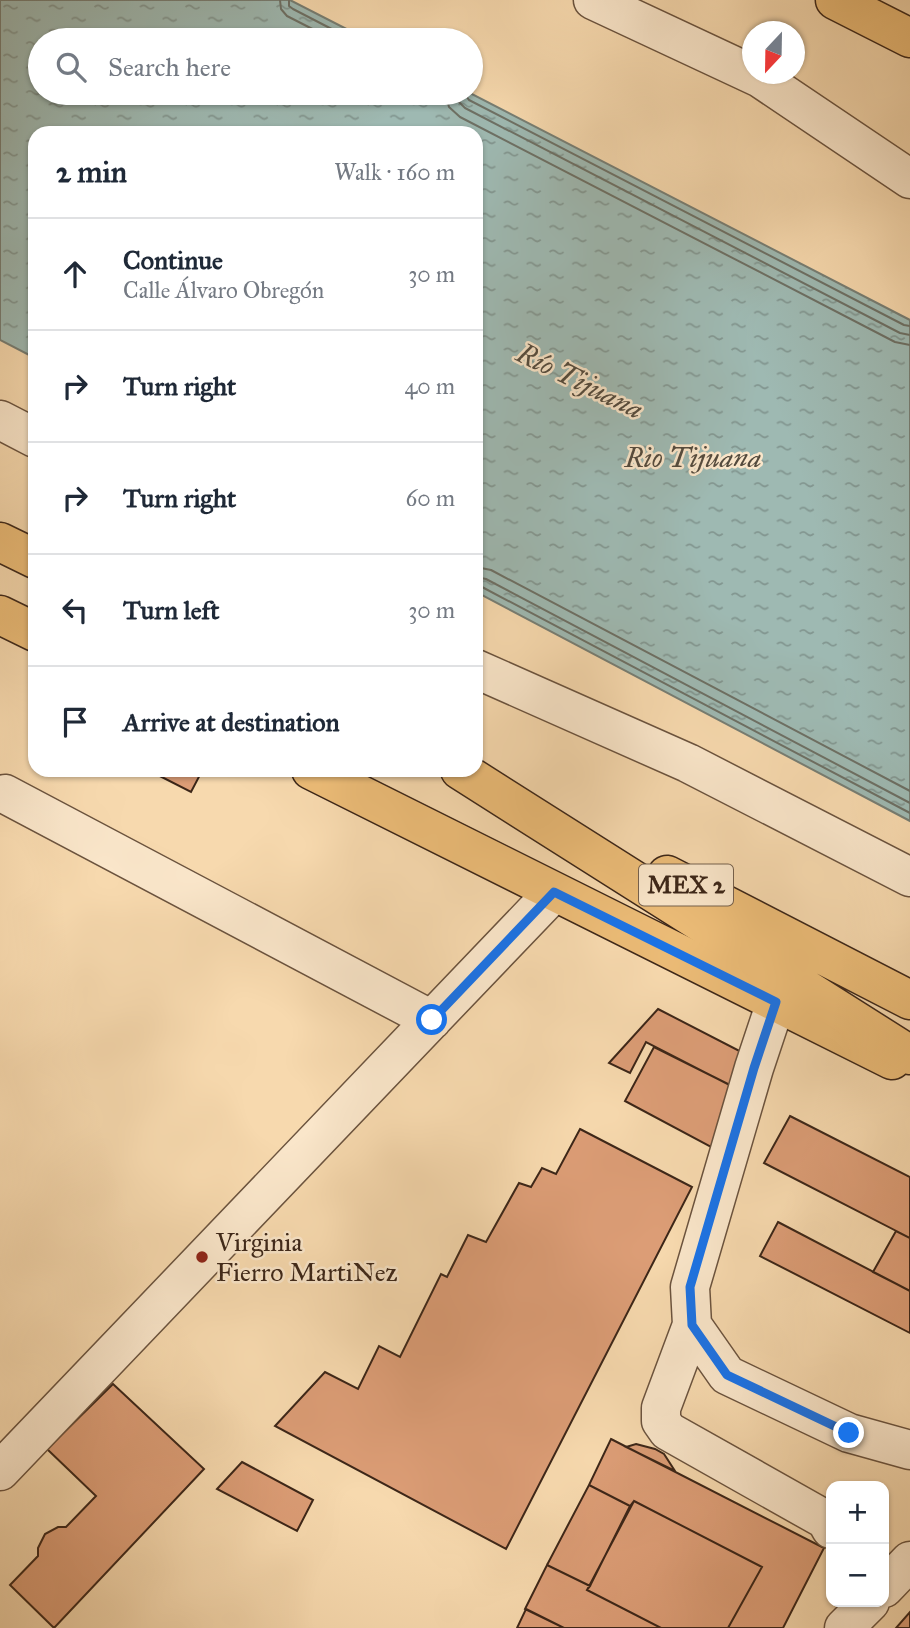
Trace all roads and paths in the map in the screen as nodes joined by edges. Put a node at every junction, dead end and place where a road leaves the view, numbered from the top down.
1 (593, 0) edge
2 (835, 0) edge
3 (910, 38) edge
4 (910, 179) edge
5 (0, 420) edge
6 (28, 434) edge
7 (0, 542) edge
8 (28, 556) edge
9 (0, 615) edge
10 (28, 629) edge
11 (483, 672) edge
12 (325, 777) edge
13 (472, 777) edge
14 (475, 777) edge
15 (5, 794) dead end
16 (910, 877) edge
17 (554, 892) junction
18 (910, 1000) edge
19 (776, 1002) junction
20 (432, 1020) junction
21 (910, 1055) edge
22 (910, 1069) edge
23 (692, 1325) junction
24 (910, 1450) edge
25 (0, 1471) edge
26 (826, 1520) edge
27 (910, 1561) edge
28 (889, 1583) edge
29 (838, 1607) edge
30 (865, 1607) edge
31 (837, 1628) edge
32 (844, 1628) edge

1 - 4 street
2 - 3 main road
5 - 6 street
7 - 8 main road
9 - 10 main road
11 - 16 street
12 - 17 main road
13 - 21 main road
14 - 18 main road, MEX 2
15 - 20 street
17 - 19 main road
17 - 20 street
19 - 22 main road
19 - 23 street
20 - 25 street
23 - 24 street
23 - 26 street
27 - 28 street
29 - 31 street
30 - 32 street

